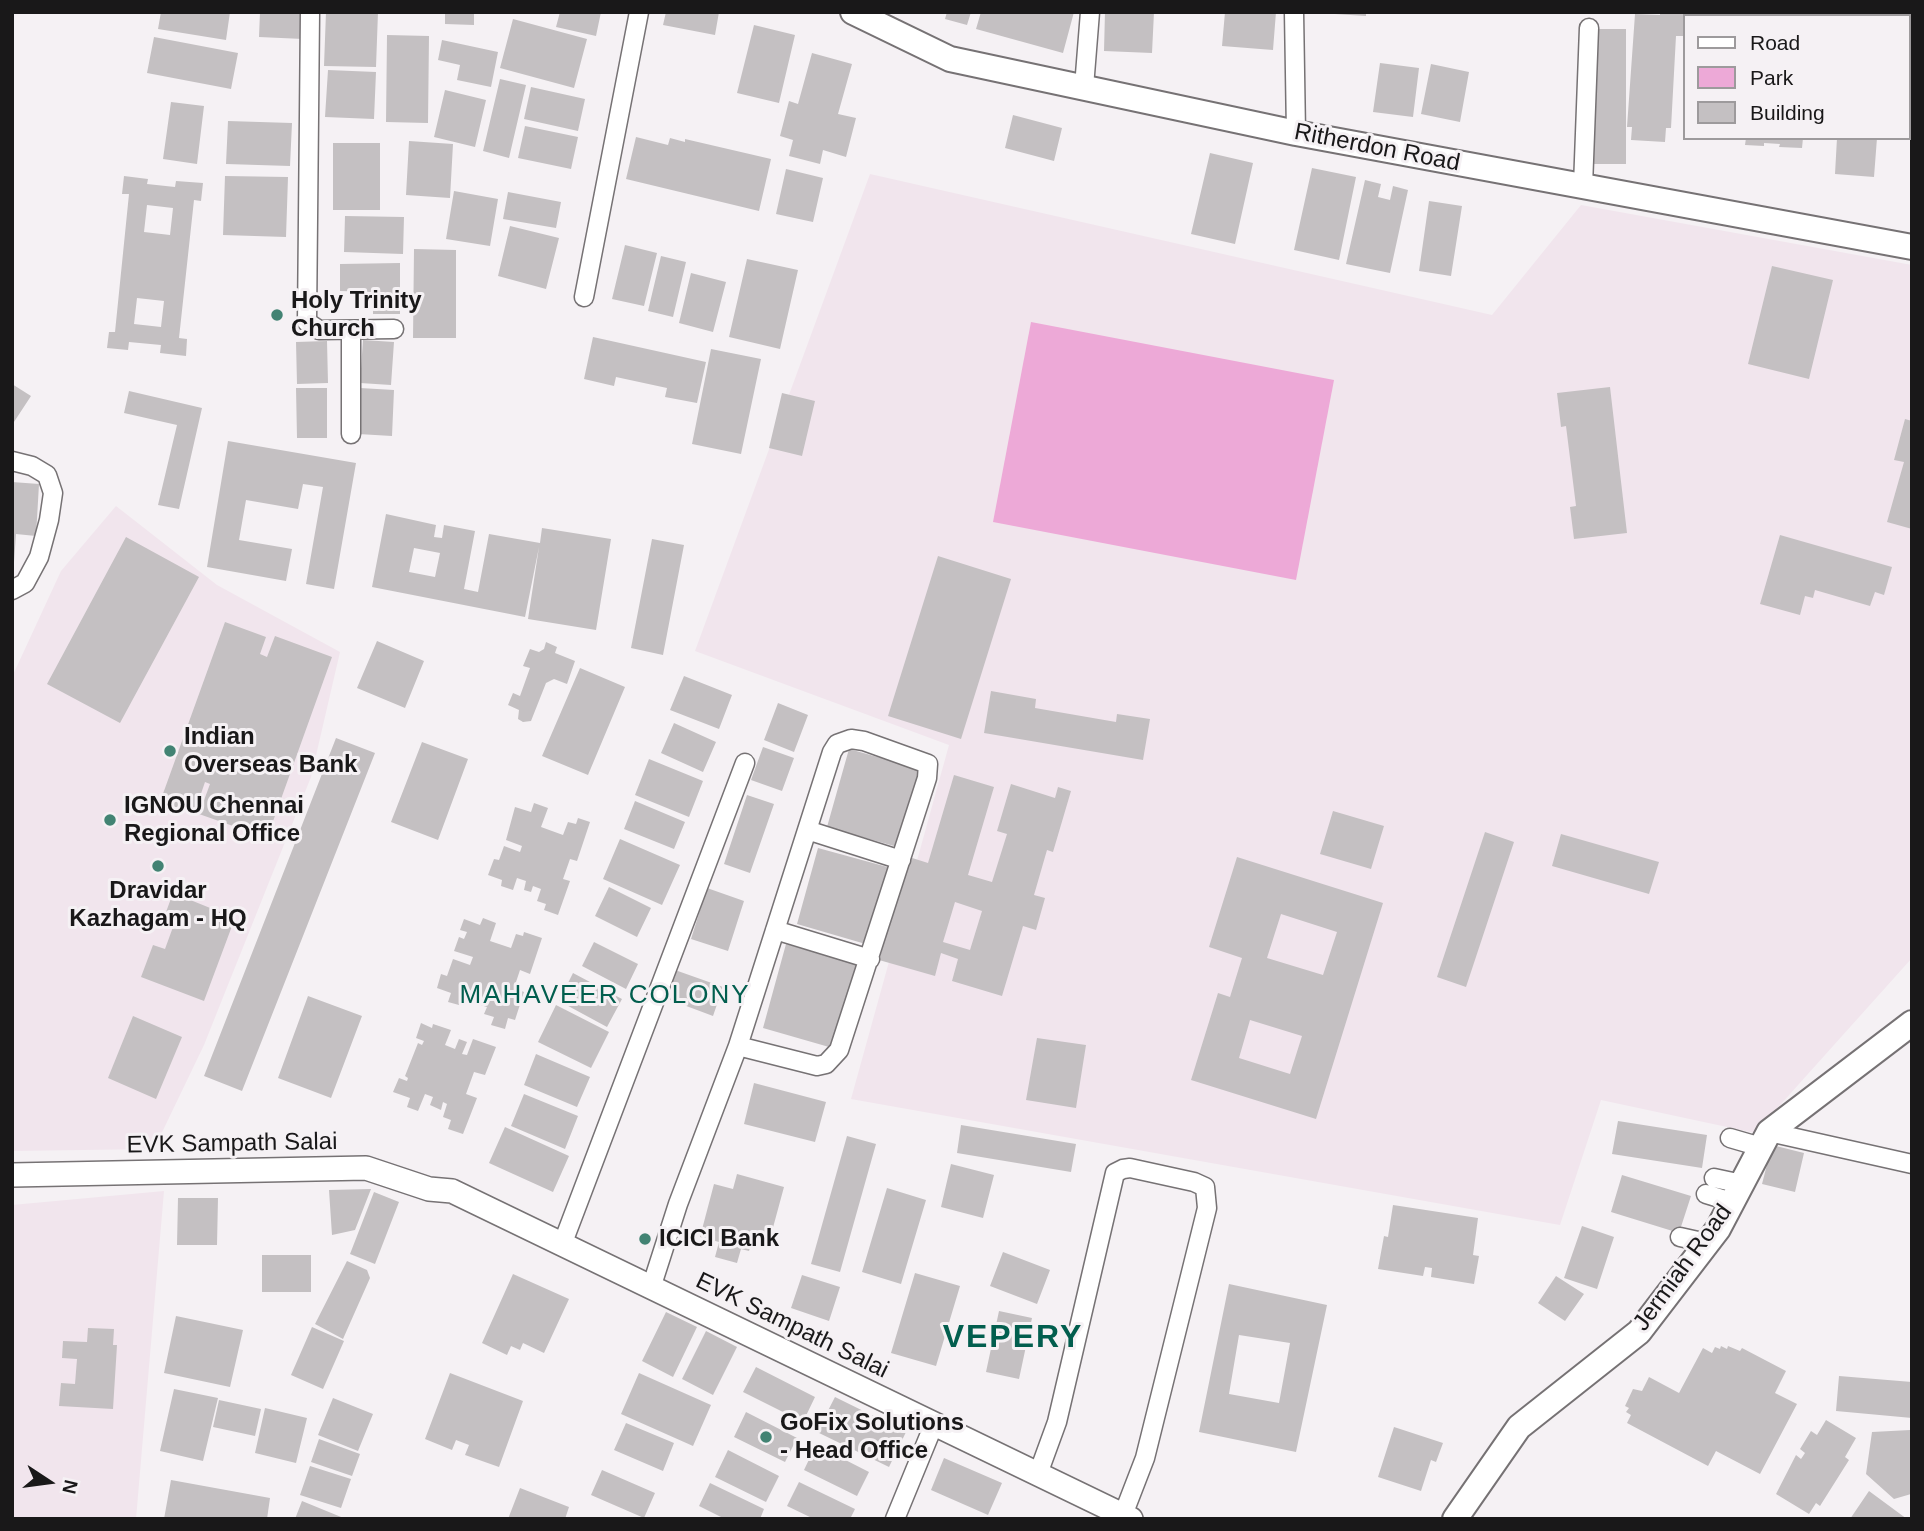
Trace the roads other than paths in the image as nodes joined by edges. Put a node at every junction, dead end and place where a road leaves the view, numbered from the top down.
1 (310, 12) edge
2 (639, 12) edge
3 (853, 12) edge
4 (1090, 12) edge
5 (1294, 12) edge
6 (1911, 12) edge
7 (888, 20) edge
8 (1589, 28) dead end
9 (1911, 31) edge
10 (1084, 87) junction
11 (1296, 133) junction
12 (1583, 186) junction
13 (1912, 247) edge
14 (584, 297) dead end
15 (394, 329) dead end
16 (351, 330) junction
17 (351, 434) dead end
18 (12, 461) edge
19 (12, 590) edge
20 (745, 763) dead end
21 (807, 830) junction
22 (901, 860) junction
23 (775, 930) junction
24 (870, 959) junction
25 (1912, 1023) edge
26 (738, 1046) junction
27 (1730, 1138) dead end
28 (1765, 1139) junction
29 (1912, 1164) edge
30 (12, 1175) edge
31 (1710, 1186) dead end
32 (1737, 1194) junction
33 (1680, 1237) dead end
34 (1707, 1243) junction
35 (562, 1245) junction
36 (651, 1288) junction
37 (934, 1424) junction
38 (1038, 1474) junction
39 (1127, 1517) edge
40 (895, 1519) edge
41 (1455, 1519) edge

1 - 16 street
2 - 14 street
3 - 7 main road, Ritherdon Road
4 - 10 street
5 - 11 street
6 - 9 street
7 - 10 main road, Ritherdon Road
8 - 12 street
10 - 11 main road, Ritherdon Road
11 - 12 main road, Ritherdon Road
12 - 13 main road, Ritherdon Road
15 - 16 street
16 - 17 street
18 - 19 street
20 - 35 street
21 - 22 street
21 - 22 street
21 - 23 street
22 - 24 street
23 - 24 street
23 - 26 street
24 - 26 street
25 - 28 main road, Jermiah Road
26 - 36 street
27 - 28 street
28 - 29 street
28 - 32 main road, Jermiah Road
30 - 35 street, EVK Sampath Salai
31 - 32 street
32 - 34 main road, Jermiah Road
33 - 34 street
34 - 41 main road, Jermiah Road
35 - 36 street, EVK Sampath Salai
36 - 37 street, EVK Sampath Salai
37 - 38 street, EVK Sampath Salai
37 - 40 street
38 - 39 street, EVK Sampath Salai
38 - 39 street

